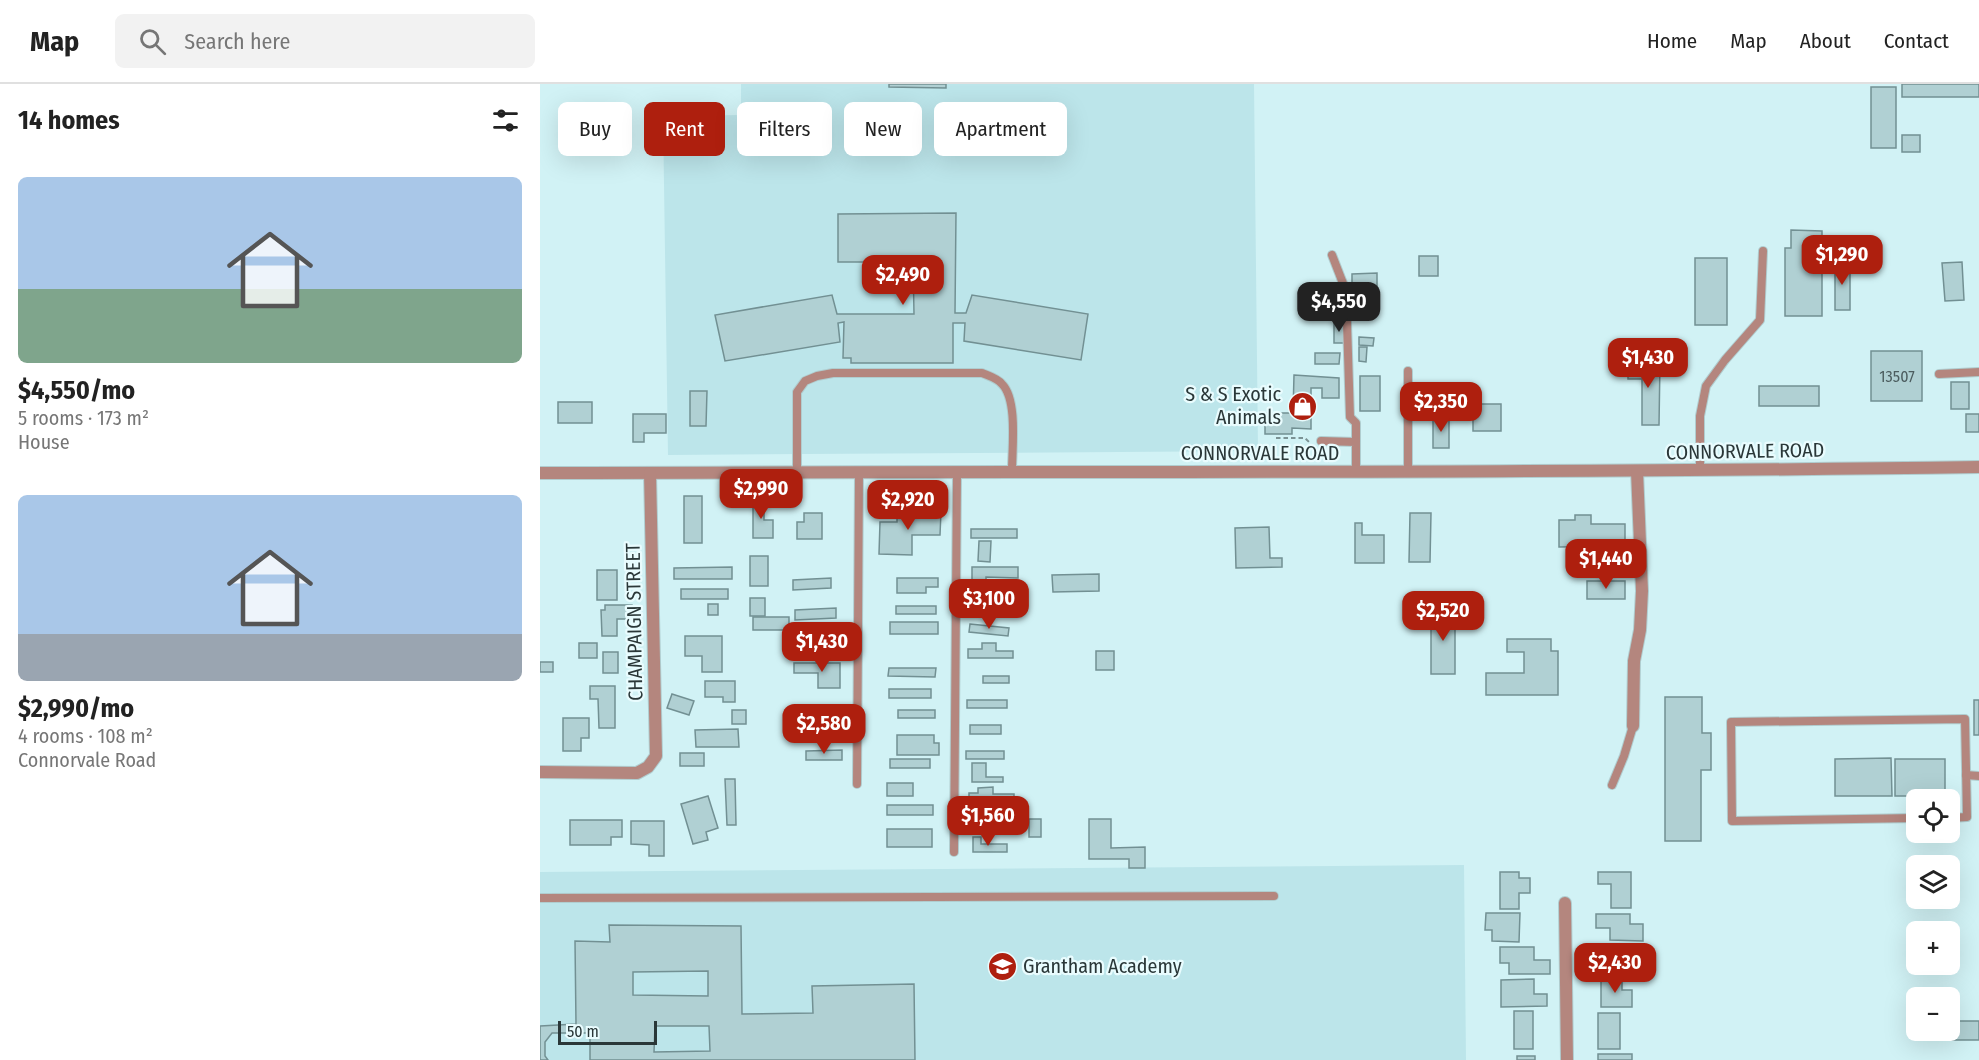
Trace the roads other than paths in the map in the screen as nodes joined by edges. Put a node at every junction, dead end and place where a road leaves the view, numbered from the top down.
1 (1763, 251) dead end
2 (1332, 255) dead end
3 (1408, 371) dead end
4 (1979, 372) edge
5 (1939, 374) dead end
6 (1321, 441) road end
7 (1356, 442) junction
8 (1979, 467) edge
9 (1012, 471) junction
10 (1637, 471) junction
11 (1700, 471) junction
12 (797, 472) junction
13 (859, 472) junction
14 (957, 472) junction
15 (540, 473) edge
16 (650, 473) junction
17 (1356, 473) junction
18 (1408, 473) junction
19 (1633, 726) joint
20 (540, 772) edge
21 (1966, 775) junction
22 (1979, 776) edge
23 (857, 784) dead end
24 (1612, 785) dead end
25 (1906, 818) edge
26 (1960, 818) edge
27 (954, 852) dead end
28 (1274, 896) dead end
29 (540, 898) edge
30 (1565, 903) dead end
31 (1567, 1060) edge

1 - 11 lane
2 - 7 lane
3 - 18 lane
4 - 5 lane
6 - 7 lane
7 - 17 lane
8 - 11 street, CONNORVALE ROAD
9 - 12 lane
9 - 14 street, CONNORVALE ROAD
9 - 17 street, CONNORVALE ROAD
10 - 11 street, CONNORVALE ROAD
10 - 18 street, CONNORVALE ROAD
10 - 19 street
12 - 13 street, CONNORVALE ROAD
12 - 16 street, CONNORVALE ROAD
13 - 14 street, CONNORVALE ROAD
13 - 23 lane
14 - 27 lane
15 - 16 street, CONNORVALE ROAD
16 - 20 street, CHAMPAIGN STREET
17 - 18 street, CONNORVALE ROAD
19 - 24 lane
21 - 22 lane
21 - 25 lane
21 - 26 lane
28 - 29 lane
30 - 31 street

